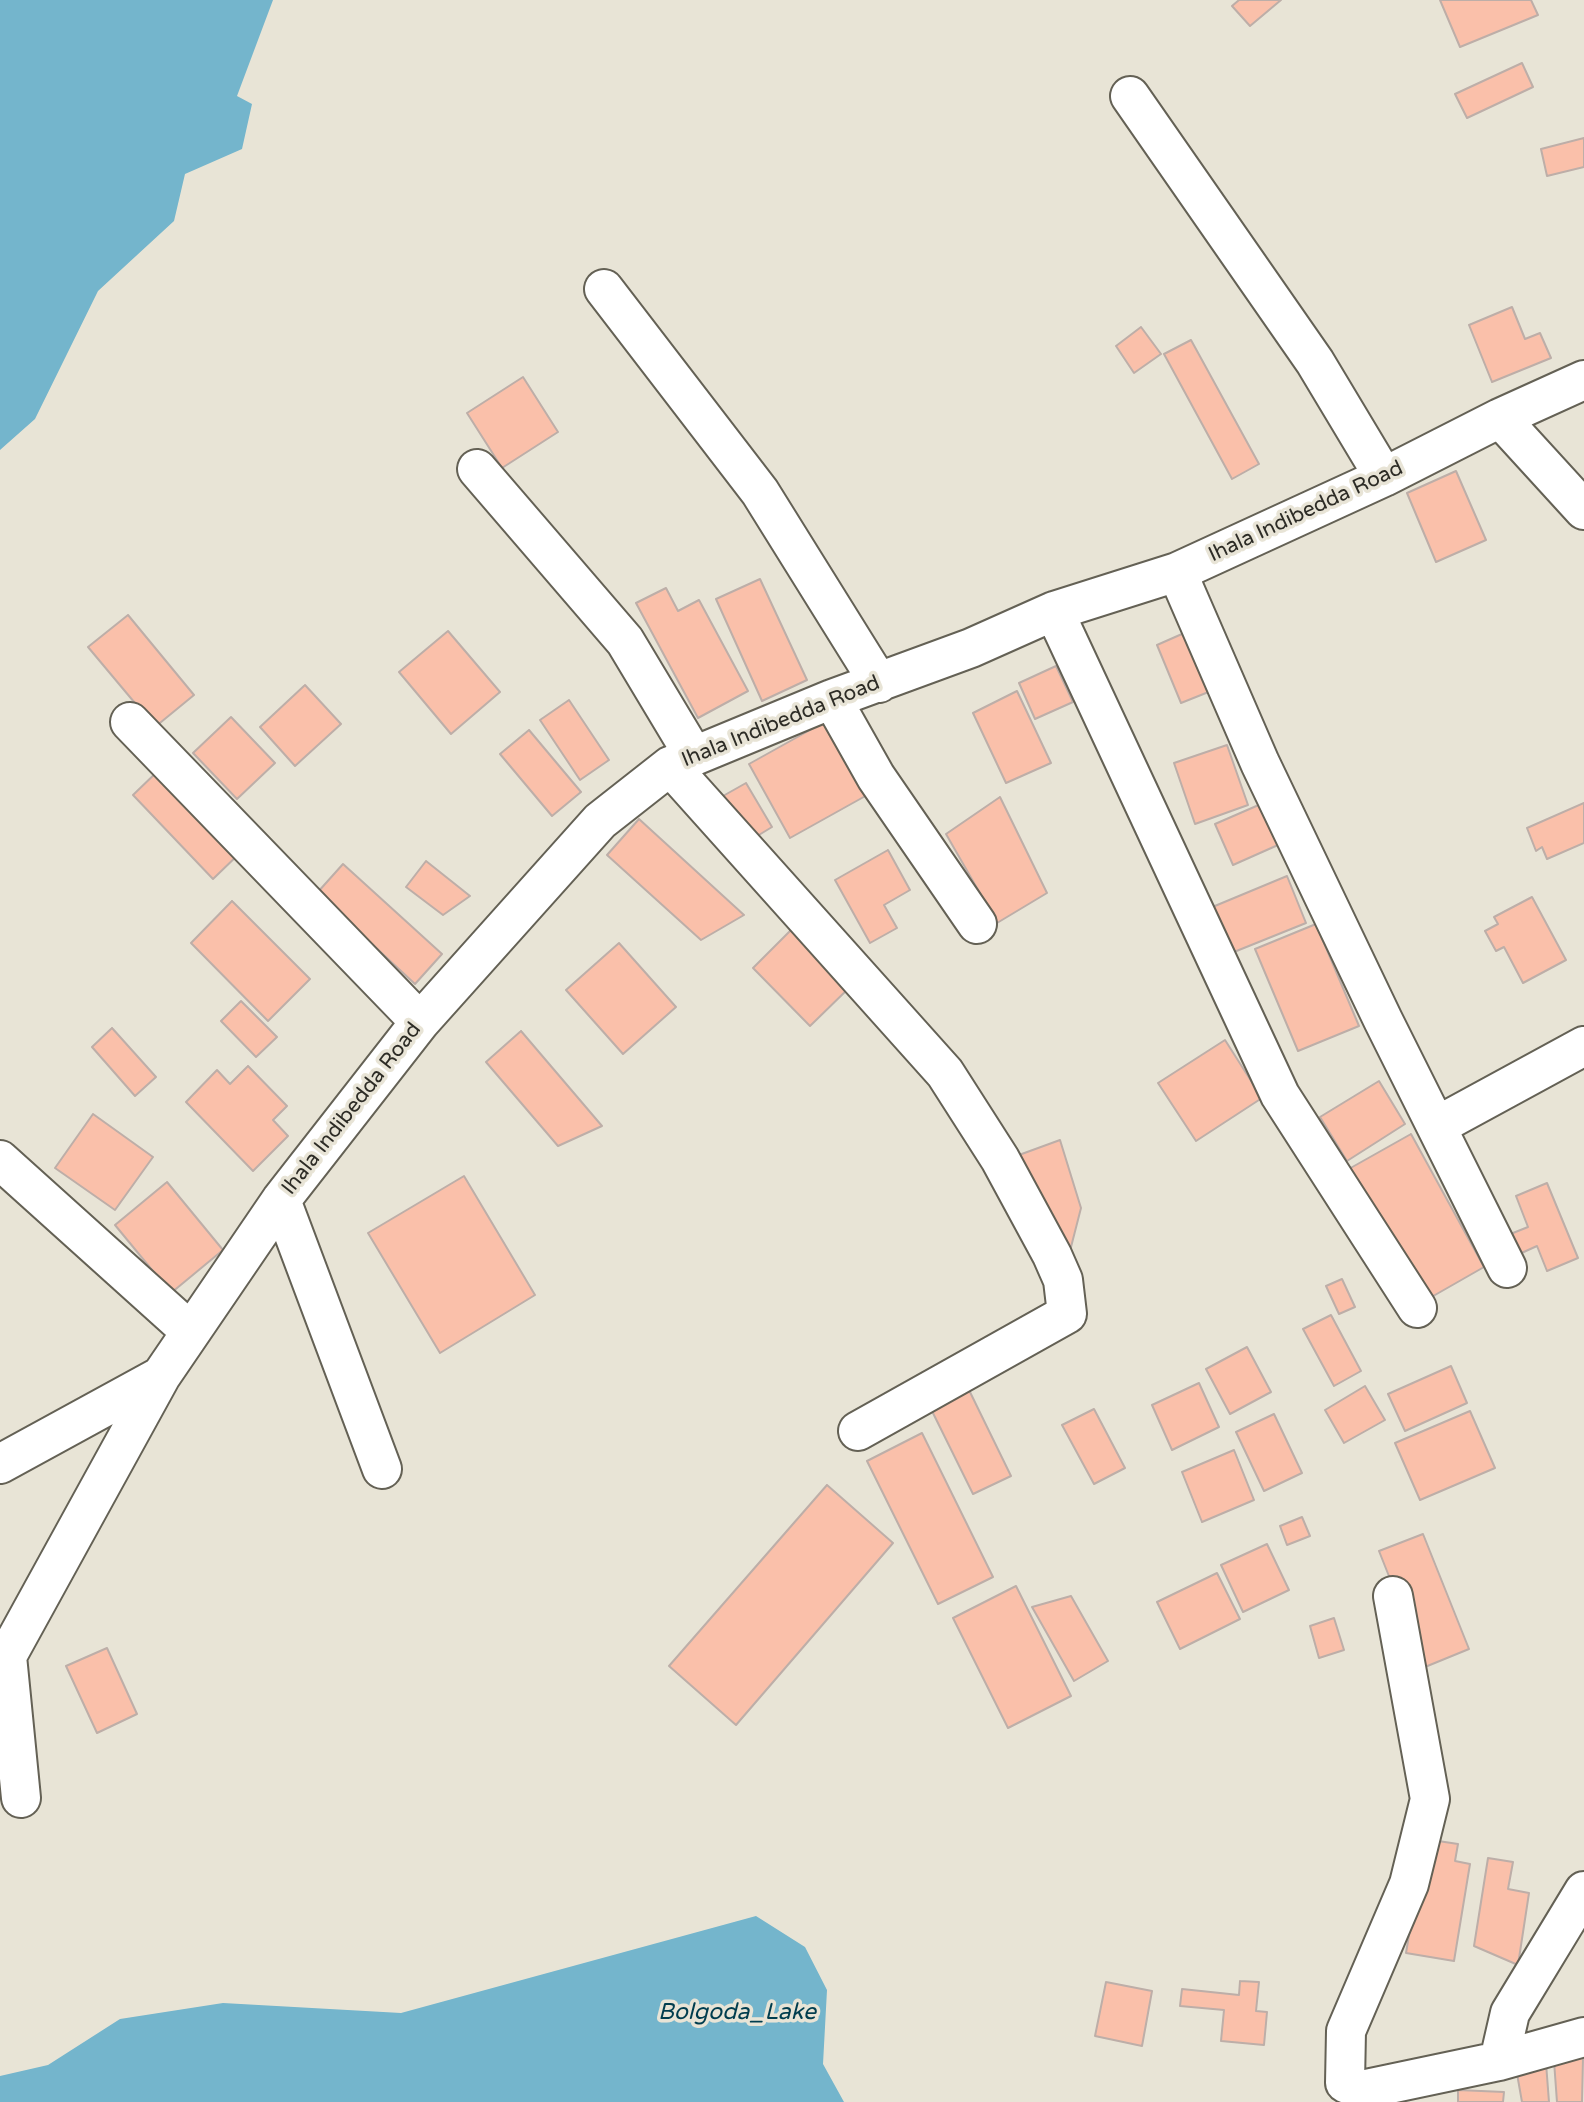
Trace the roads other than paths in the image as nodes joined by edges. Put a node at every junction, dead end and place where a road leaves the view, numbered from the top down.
1 (1130, 96) dead end
2 (604, 289) dead end
3 (1584, 380) edge
4 (1500, 418) junction
5 (477, 469) dead end
6 (1384, 477) junction
7 (1584, 510) edge
8 (1177, 572) junction
9 (1054, 611) junction
10 (878, 683) junction
11 (832, 699) junction
12 (130, 722) dead end
13 (682, 761) junction
14 (977, 923) dead end
15 (420, 1022) junction
16 (1584, 1046) edge
17 (1437, 1126) junction
18 (0, 1160) edge
19 (281, 1200) junction
20 (1507, 1268) dead end
21 (1417, 1308) dead end
22 (191, 1332) junction
23 (161, 1376) junction
24 (858, 1431) dead end
25 (0, 1464) edge
26 (382, 1469) dead end
27 (1393, 1596) dead end
28 (21, 1798) dead end
29 (1584, 1891) edge
30 (1584, 2037) edge
31 (1499, 2061) junction
32 (1358, 2096) edge

1 - 6 street
2 - 10 street
3 - 4 street, Ihala Indibedda Road
4 - 6 street, Ihala Indibedda Road
4 - 7 street
5 - 13 street
6 - 8 street, Ihala Indibedda Road
8 - 9 street, Ihala Indibedda Road
8 - 17 street
9 - 10 street, Ihala Indibedda Road
9 - 21 street
10 - 11 street, Ihala Indibedda Road
11 - 13 street, Ihala Indibedda Road
11 - 14 street
12 - 15 street
13 - 15 street, Ihala Indibedda Road
13 - 24 street
15 - 19 street, Ihala Indibedda Road
16 - 17 street
17 - 20 street
18 - 22 street
19 - 22 street, Ihala Indibedda Road
19 - 26 street
22 - 23 street, Ihala Indibedda Road
23 - 25 street, Ihala Indibedda Road
23 - 28 street, Ihala Indibedda Road
27 - 32 street
29 - 31 street
30 - 31 street
31 - 32 street

